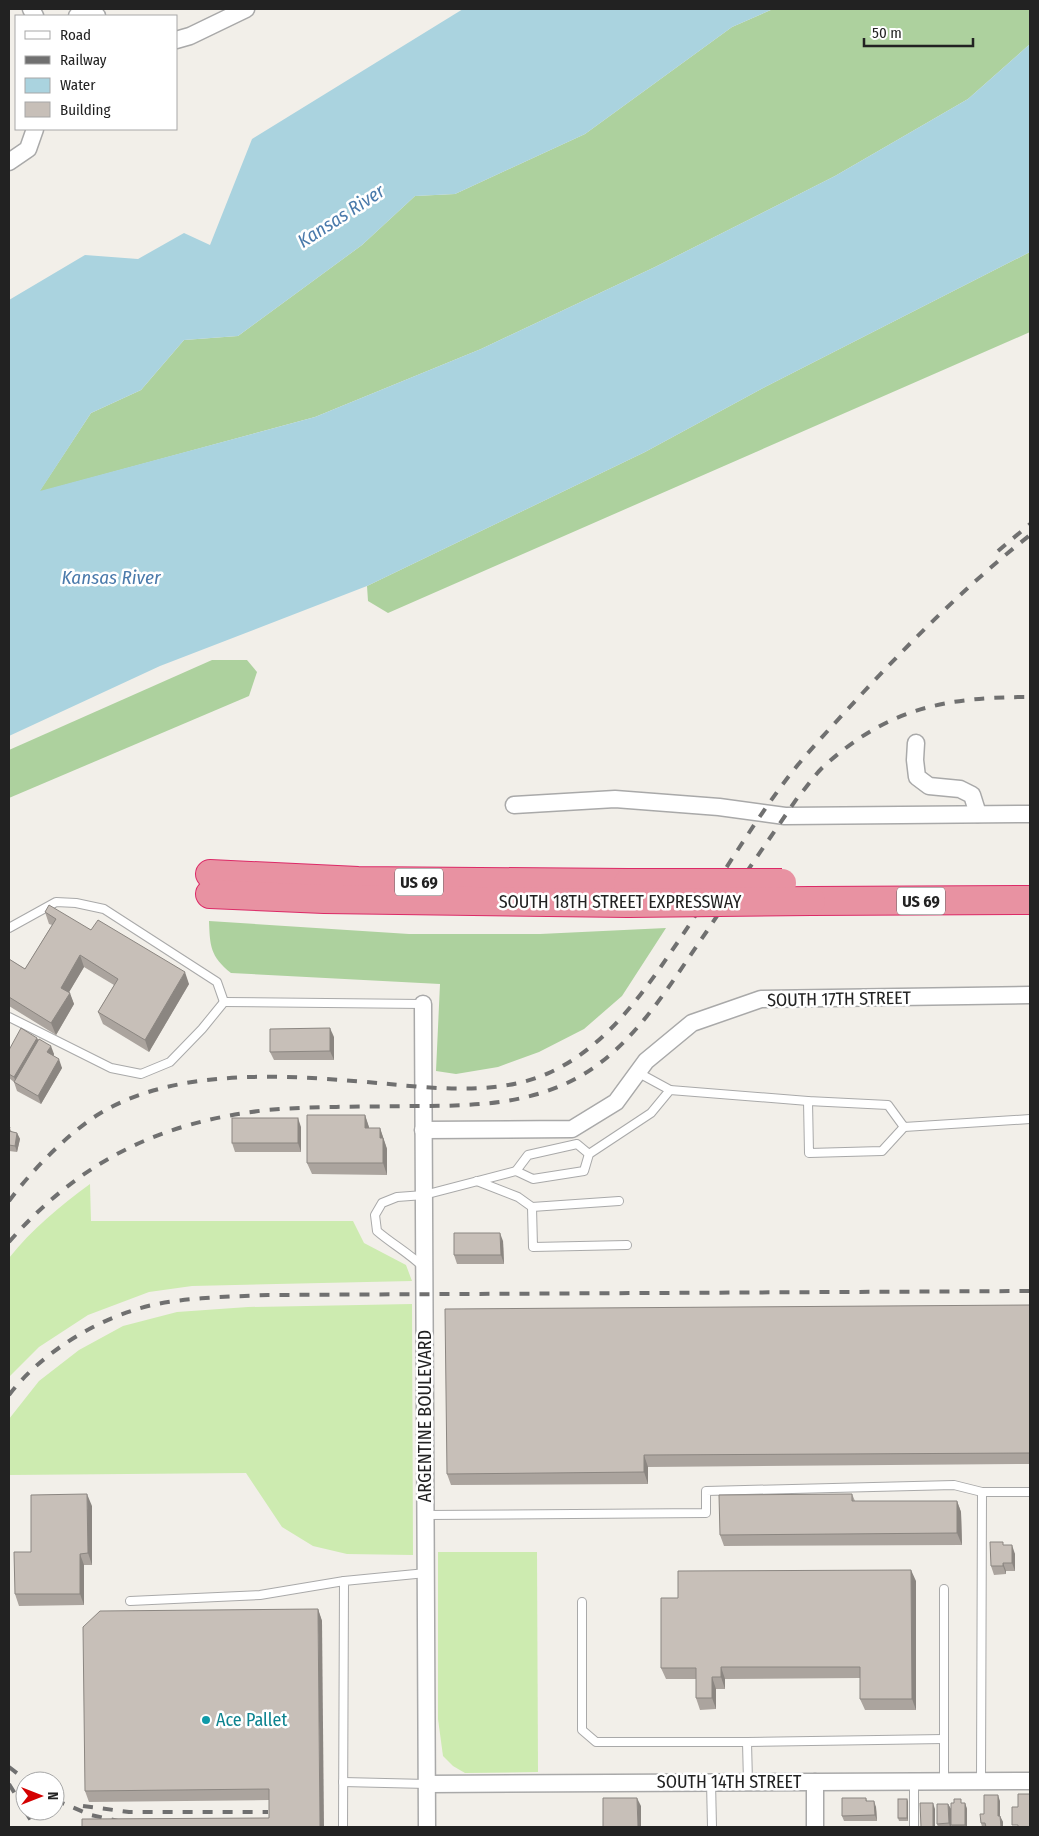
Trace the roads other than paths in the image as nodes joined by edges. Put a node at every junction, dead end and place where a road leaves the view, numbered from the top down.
1 (246, 9) edge
2 (178, 39) edge
3 (35, 130) edge
4 (9, 162) edge
5 (916, 743) dead end
6 (514, 805) dead end
7 (978, 814) junction
8 (1030, 814) edge
9 (1030, 881) edge
10 (210, 884) dead end
11 (811, 892) junction
12 (1030, 900) edge
13 (9, 928) edge
14 (1030, 995) edge
15 (224, 1002) junction
16 (423, 1004) joint
17 (9, 1017) edge
18 (638, 1072) junction
19 (670, 1090) junction
20 (808, 1102) junction
21 (1030, 1119) edge
22 (904, 1127) junction
23 (423, 1130) junction
24 (589, 1154) junction
25 (516, 1171) junction
26 (477, 1181) junction
27 (424, 1195) junction
28 (619, 1201) dead end
29 (532, 1207) junction
30 (627, 1245) dead end
31 (424, 1269) junction
32 (982, 1492) junction
33 (1030, 1492) edge
34 (426, 1515) junction
35 (426, 1573) junction
36 (344, 1581) junction
37 (944, 1589) dead end
38 (130, 1601) dead end
39 (582, 1602) dead end
40 (944, 1739) junction
41 (747, 1742) junction
42 (914, 1781) junction
43 (944, 1781) junction
44 (981, 1781) junction
45 (1030, 1781) edge
46 (343, 1782) junction
47 (711, 1782) junction
48 (748, 1782) junction
49 (815, 1782) junction
50 (427, 1784) junction
51 (342, 1827) edge
52 (426, 1827) edge
53 (712, 1827) edge
54 (815, 1827) edge
55 (914, 1827) edge

1 - 2 street
3 - 4 street
5 - 7 street
6 - 7 street
7 - 8 street
9 - 11 highway, SOUTH 18TH STREET EXPRESSWAY / US 69
10 - 11 highway, SOUTH 18TH STREET EXPRESSWAY / US 69, bridge
11 - 12 highway, SOUTH 18TH STREET EXPRESSWAY / US 69
13 - 15 lane
14 - 18 street, SOUTH 17TH STREET
15 - 16 lane
15 - 17 lane
16 - 23 street, ARGENTINE BOULEVARD
18 - 19 lane
18 - 23 street, SOUTH 17TH STREET
19 - 20 lane
19 - 24 lane
20 - 22 lane
20 - 22 lane
21 - 22 lane
23 - 27 street, ARGENTINE BOULEVARD
24 - 25 lane
24 - 25 lane
25 - 26 lane
26 - 27 lane
26 - 29 lane
27 - 31 street, ARGENTINE BOULEVARD
27 - 31 lane
28 - 29 lane
29 - 30 lane
31 - 34 street, ARGENTINE BOULEVARD
32 - 33 lane
32 - 34 lane
32 - 44 lane
34 - 35 street, ARGENTINE BOULEVARD
35 - 36 lane
35 - 50 street, ARGENTINE BOULEVARD
36 - 38 lane
36 - 46 lane
37 - 40 lane
39 - 41 lane
40 - 41 lane
40 - 43 lane
41 - 48 lane
42 - 43 street, SOUTH 14TH STREET
42 - 49 street, SOUTH 14TH STREET
42 - 55 lane
43 - 44 street, SOUTH 14TH STREET
44 - 45 street, SOUTH 14TH STREET
46 - 50 lane
46 - 51 lane
47 - 48 street, SOUTH 14TH STREET
47 - 50 street, SOUTH 14TH STREET
47 - 53 lane
48 - 49 street, SOUTH 14TH STREET
49 - 54 street
50 - 52 street, ARGENTINE BOULEVARD

